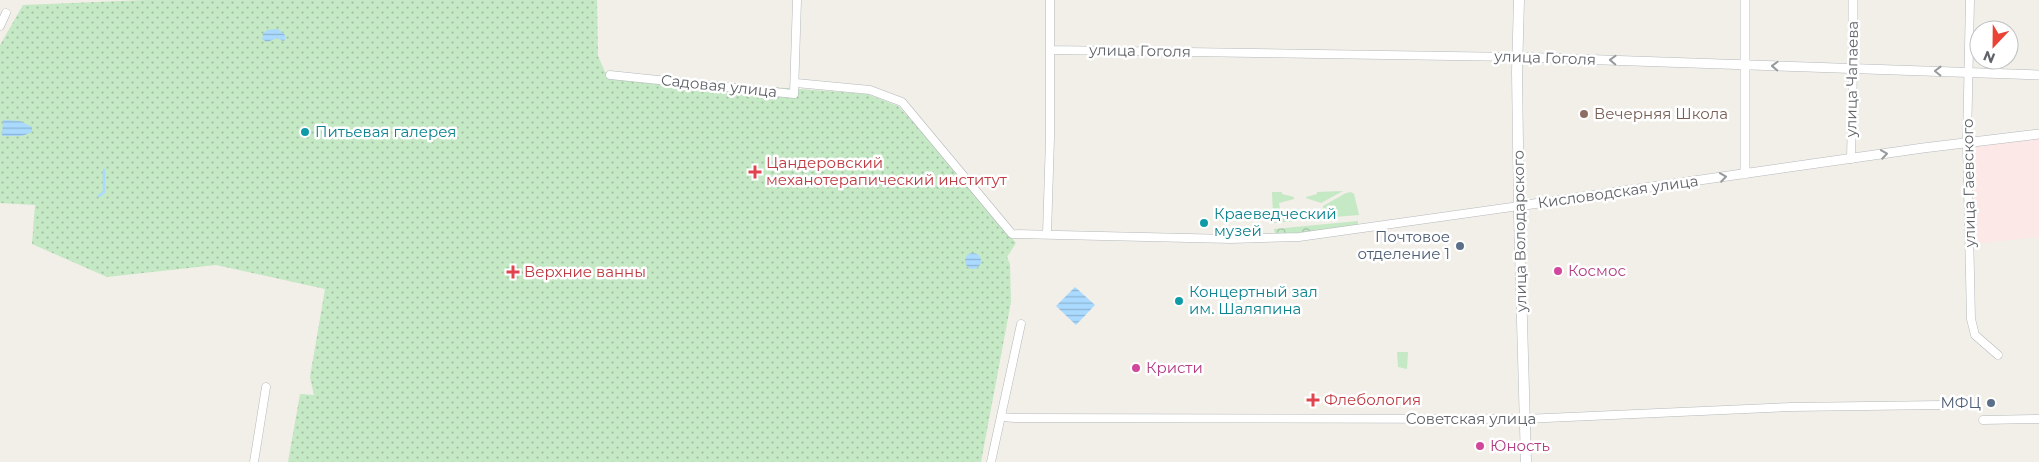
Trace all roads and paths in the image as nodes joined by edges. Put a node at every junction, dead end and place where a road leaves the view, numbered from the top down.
1 (797, 0) edge
2 (1050, 0) edge
3 (1519, 0) edge
4 (1745, 0) edge
5 (1853, 0) edge
6 (1970, 0) edge
7 (6, 13) dead end
8 (0, 26) edge
9 (1050, 50) junction
10 (1517, 57) junction
11 (1745, 65) junction
12 (1852, 69) junction
13 (1969, 72) junction
14 (610, 75) dead end
15 (2039, 75) edge
16 (796, 83) junction
17 (2039, 134) edge
18 (1967, 142) junction
19 (1851, 159) junction
20 (1746, 174) junction
21 (1519, 206) junction
22 (1047, 234) junction
23 (1021, 324) dead end
24 (1998, 355) dead end
25 (266, 387) dead end
26 (1942, 405) dead end
27 (1001, 417) junction
28 (1524, 419) junction
29 (2039, 419) edge
30 (1983, 420) dead end
31 (254, 462) edge
32 (991, 462) edge
33 (1526, 462) edge

1 - 16 street, Садовая улица
2 - 9 street
3 - 10 main road, улица Володарского
4 - 11 street
5 - 12 street, улица Чапаева
6 - 13 street, улица Гаевского
7 - 8 street
9 - 10 street, улица Гоголя
9 - 22 street
11 -> 10 street, улица Гоголя
10 - 21 main road, улица Володарского
12 -> 11 street, улица Гоголя
11 - 20 street
13 -> 12 street, улица Гоголя
12 - 19 street, улица Чапаева
13 - 15 street, улица Гоголя
13 - 18 street, улица Гаевского
14 - 16 street, Садовая улица
16 - 22 street, Кисловодская улица
17 - 18 street, Кисловодская улица
19 -> 18 street, Кисловодская улица
18 - 24 street, улица Гаевского
19 - 20 street, Кисловодская улица
21 -> 20 street, Кисловодская улица
21 - 22 street, Кисловодская улица
21 - 28 main road, улица Володарского
23 - 27 street
25 - 31 street
26 - 28 street, Советская улица
27 - 28 street, Советская улица
27 - 32 street
28 - 33 main road, улица Володарского
29 - 30 street

